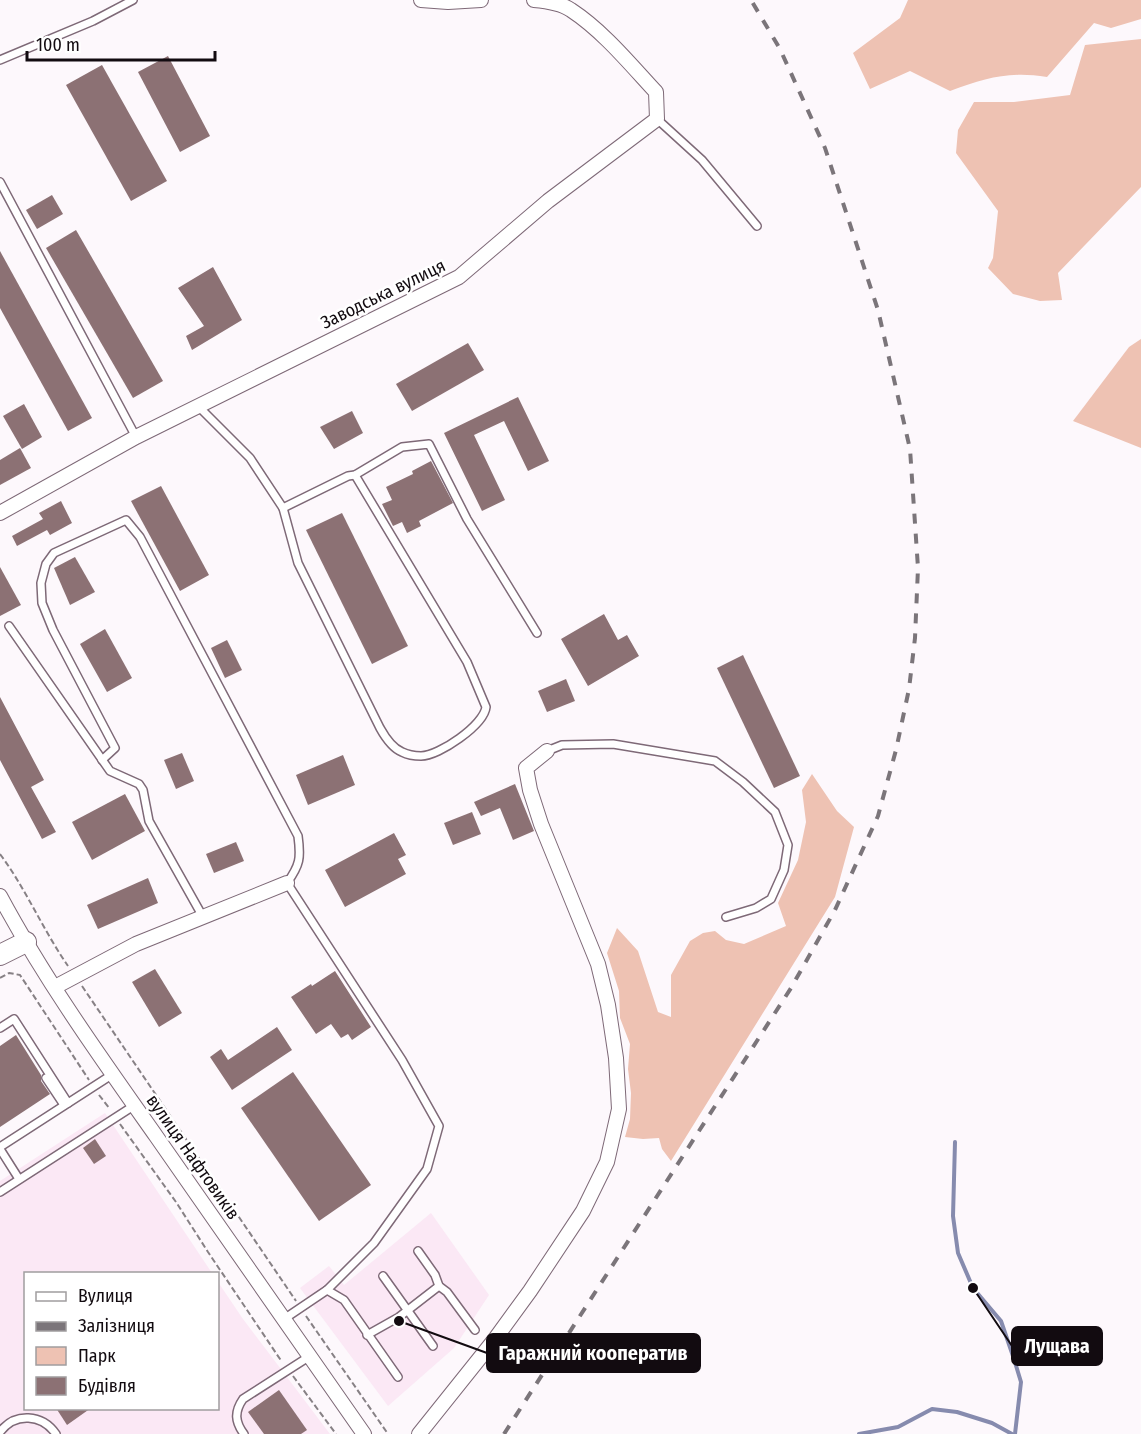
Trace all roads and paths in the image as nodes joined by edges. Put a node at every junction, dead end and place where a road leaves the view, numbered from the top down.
1 (133, 0) edge
2 (421, 0) edge
3 (481, 0) edge
4 (534, 0) edge
5 (0, 60) edge
6 (657, 119) junction
7 (0, 183) edge
8 (756, 226) dead end
9 (197, 405) junction
10 (136, 436) junction
11 (355, 475) junction
12 (283, 508) junction
13 (0, 513) edge
14 (9, 626) dead end
15 (537, 633) dead end
16 (547, 751) joint
17 (102, 760) junction
18 (0, 854) edge
19 (286, 883) junction
20 (0, 896) edge
21 (203, 917) junction
22 (726, 917) dead end
23 (26, 942) junction
24 (0, 955) edge
25 (76, 976) junction
26 (0, 978) edge
27 (55, 987) junction
28 (5, 1027) edge
29 (113, 1074) junction
30 (93, 1086) junction
31 (66, 1104) junction
32 (135, 1105) junction
33 (116, 1118) junction
34 (0, 1148) edge
35 (19, 1179) junction
36 (0, 1192) edge
37 (418, 1251) dead end
38 (383, 1276) dead end
39 (439, 1286) junction
40 (327, 1290) junction
41 (300, 1308) junction
42 (408, 1310) junction
43 (284, 1319) junction
44 (475, 1330) dead end
45 (367, 1335) junction
46 (433, 1346) dead end
47 (310, 1356) junction
48 (288, 1370) junction
49 (398, 1377) dead end
50 (0, 1432) edge
51 (241, 1433) edge
52 (56, 1434) edge
53 (336, 1434) edge
54 (364, 1434) edge
55 (388, 1434) edge
56 (419, 1434) edge

1 - 5 lane
2 - 3 street
4 - 6 street
6 - 8 lane
6 - 9 street, Заводська вулиця
7 - 10 lane
9 - 10 street, Заводська вулиця
9 - 12 lane
10 - 13 street, Заводська вулиця
11 - 12 lane
11 - 12 lane
11 - 15 lane
14 - 17 lane
16 - 22 lane
16 - 56 street
17 - 19 lane
17 - 21 lane
18 - 25 path
19 - 21 street
19 - 40 lane
20 - 23 street, вулиця Нафтовиків
21 - 25 street
23 - 24 main road
23 - 27 street, вулиця Нафтовиків
25 - 27 street
25 - 41 path
26 - 30 path
27 - 29 street, вулиця Нафтовиків
28 - 31 lane
29 - 30 lane
29 - 32 street, вулиця Нафтовиків
30 - 31 lane
30 - 33 path
31 - 34 lane
32 - 33 lane
32 - 43 street, вулиця Нафтовиків
33 - 35 lane
33 - 48 path
34 - 35 lane
35 - 36 lane
37 - 39 lane
38 - 42 lane
39 - 42 lane
39 - 44 lane
40 - 41 lane
40 - 45 lane
41 - 43 lane
41 - 55 path
42 - 45 lane
42 - 46 lane
43 - 47 street, вулиця Нафтовиків
45 - 49 lane
47 - 48 lane
47 - 54 street, вулиця Нафтовиків
48 - 51 lane
48 - 53 path
50 - 52 lane

